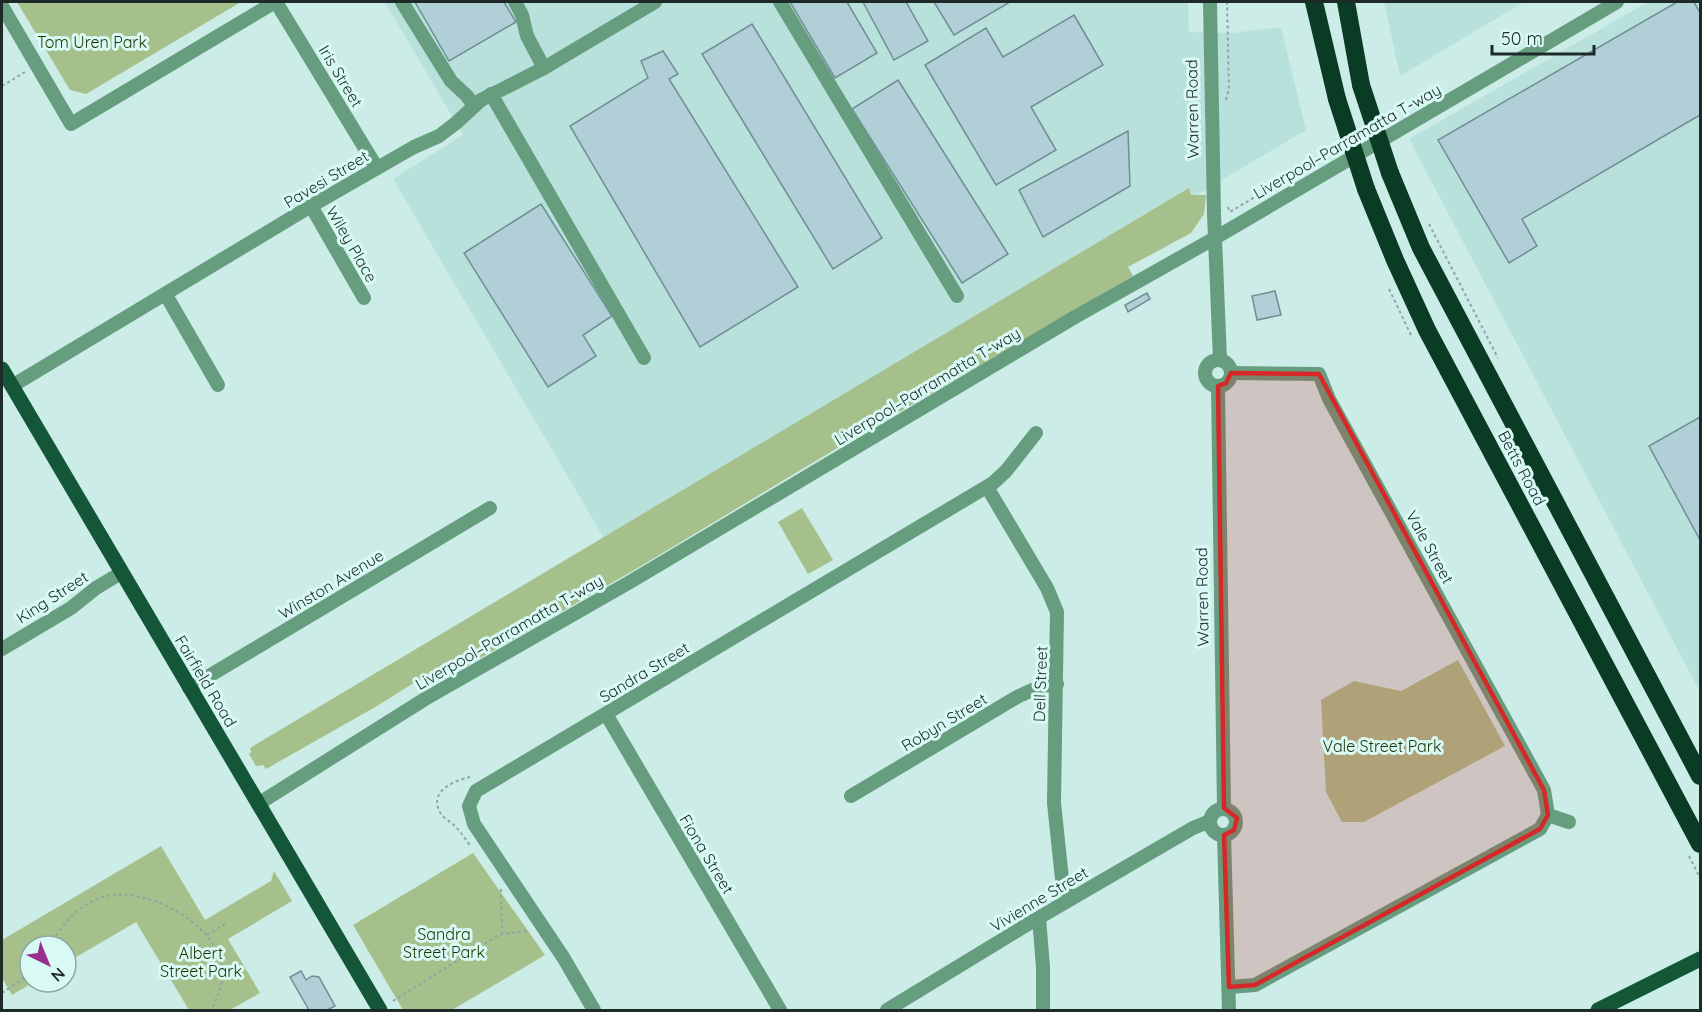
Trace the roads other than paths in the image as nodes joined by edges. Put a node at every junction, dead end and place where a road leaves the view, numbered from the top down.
1 (275, 2) edge
2 (402, 2) edge
3 (515, 2) edge
4 (656, 2) edge
5 (780, 2) edge
6 (1210, 2) edge
7 (1314, 2) edge
8 (1346, 2) edge
9 (1617, 2) edge
10 (2, 6) edge
11 (544, 68) junction
12 (491, 94) junction
13 (474, 106) junction
14 (378, 168) junction
15 (311, 206) junction
16 (1215, 238) junction
17 (166, 295) junction
18 (957, 296) dead end
19 (364, 298) dead end
20 (644, 358) dead end
21 (1220, 360) junction
22 (2, 369) edge
23 (1231, 373) junction
24 (218, 385) dead end
25 (12, 386) junction
26 (1218, 386) junction
27 (1036, 433) dead end
28 (987, 487) junction
29 (490, 508) dead end
30 (121, 573) junction
31 (2, 649) edge
32 (1056, 684) junction
33 (189, 688) junction
34 (606, 714) junction
35 (1701, 776) edge
36 (851, 796) dead end
37 (258, 804) junction
38 (1224, 808) junction
39 (1548, 815) junction
40 (1210, 820) junction
41 (1569, 822) dead end
42 (1224, 835) junction
43 (1701, 844) edge
44 (1071, 899) junction
45 (1039, 918) junction
46 (1701, 959) edge
47 (1228, 987) junction
48 (380, 1011) edge
49 (594, 1011) edge
50 (780, 1011) edge
51 (886, 1011) edge
52 (1042, 1011) edge
53 (1229, 1011) edge
54 (1598, 1011) edge

1 - 10 street
1 - 14 street, Iris Street
2 - 13 street
3 - 11 street
4 - 11 street, Pavesi Street
5 - 18 street
6 - 16 street, Warren Road
7 - 43 highway, Betts Road, bridge
8 - 35 highway, Betts Road, bridge
9 - 16 street, Liverpool–Parramatta T-way
11 - 12 street, Pavesi Street
12 - 13 street, Pavesi Street
12 - 20 street
13 - 14 street, Pavesi Street
14 - 15 street, Pavesi Street
15 - 17 street, Pavesi Street
15 - 19 street, Wiley Place
16 - 21 street, Warren Road
16 - 37 street, Liverpool–Parramatta T-way
17 - 24 street
17 - 25 street, Pavesi Street
21 - 23 street
21 - 26 street
22 - 25 main road, Fairfield Road
23 - 26 street
23 - 39 street, Vale Street
25 - 30 main road, Fairfield Road
26 - 38 street, Warren Road
27 - 28 street, Sandra Street
28 - 32 street, Dell Street
28 - 34 street, Sandra Street
29 - 33 street, Winston Avenue
30 - 31 street, King Street
30 - 33 main road, Fairfield Road
32 - 36 street, Robyn Street
32 - 44 street, Dell Street
33 - 37 main road, Fairfield Road
34 - 49 street, Sandra Street
34 - 50 street, Fiona Street
37 - 48 main road, Fairfield Road
38 - 40 street
38 - 42 street
39 - 41 street
39 - 47 street
40 - 42 street
40 - 44 street, Vivienne Street
42 - 47 street
44 - 45 street, Vivienne Street
45 - 51 street, Vivienne Street
45 - 52 street
46 - 54 main road
47 - 53 street

